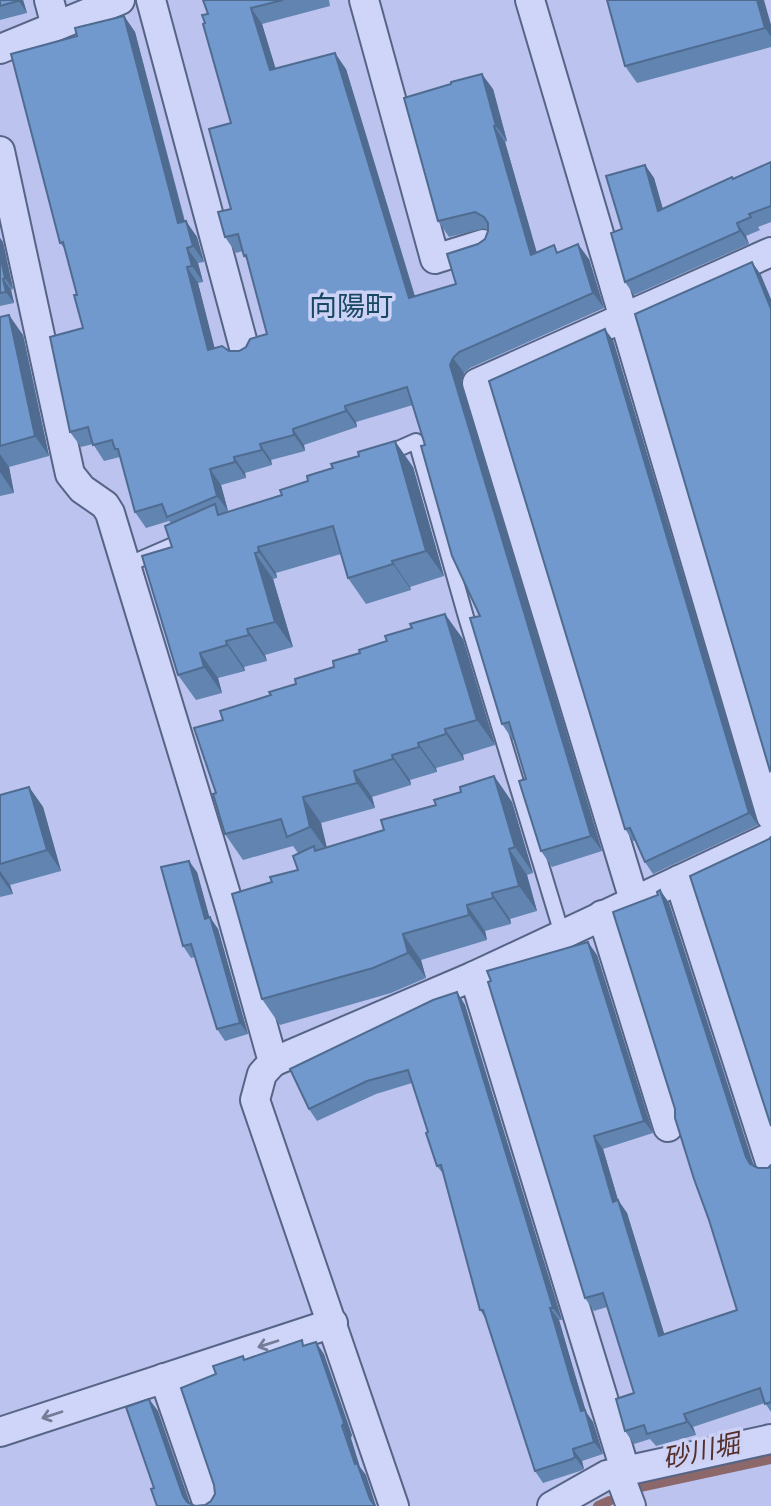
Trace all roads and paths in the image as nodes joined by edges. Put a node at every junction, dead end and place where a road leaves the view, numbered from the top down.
1 (120, 0) edge
2 (151, 0) edge
3 (364, 0) edge
4 (530, 0) edge
5 (52, 13) edge
6 (0, 49) edge
7 (0, 150) edge
8 (483, 244) edge
9 (771, 252) edge
10 (624, 316) junction
11 (245, 351) edge
12 (366, 463) edge
13 (202, 533) edge
14 (127, 565) junction
15 (771, 816) edge
16 (771, 837) edge
17 (679, 880) junction
18 (634, 900) junction
19 (602, 915) junction
20 (562, 934) junction
21 (474, 976) junction
22 (273, 1062) junction
23 (668, 1127) dead end
24 (771, 1165) edge
25 (333, 1323) junction
26 (164, 1378) junction
27 (0, 1432) edge
28 (771, 1440) edge
29 (625, 1470) junction
30 (207, 1502) edge
31 (394, 1506) edge
32 (552, 1506) edge
33 (631, 1506) edge

1 - 5 street
2 - 11 street
3 - 8 street
4 - 10 street
5 - 6 street
7 - 14 street
9 - 10 street
10 - 15 street
10 - 18 street
12 - 20 lane
13 - 14 lane
14 - 22 street
16 - 17 street
17 - 18 street
17 - 24 street
18 - 19 street
19 - 20 street
19 - 23 street
20 - 21 street
21 - 22 street
21 - 29 street
22 - 25 street
25 -> 26 street
25 - 31 street
26 -> 27 street
26 - 30 street
28 - 29 street
29 - 32 street
29 - 33 street

